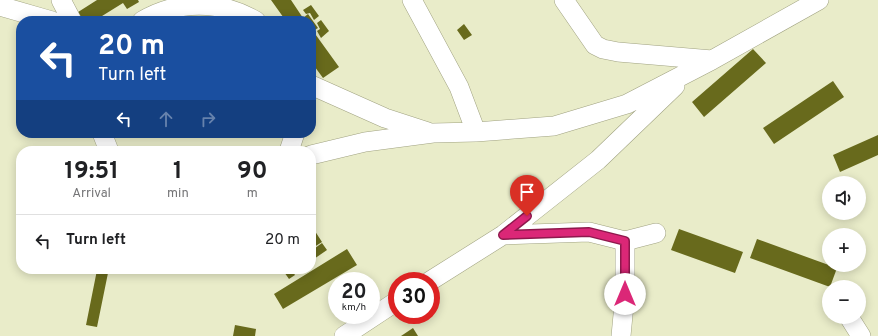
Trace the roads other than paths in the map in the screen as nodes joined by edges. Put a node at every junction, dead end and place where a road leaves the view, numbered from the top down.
1 (61, 0) edge
2 (412, 0) edge
3 (564, 0) edge
4 (819, 0) edge
5 (214, 2) edge
6 (0, 6) edge
7 (35, 16) edge
8 (69, 16) edge
9 (153, 16) edge
10 (247, 16) edge
11 (712, 60) junction
12 (691, 72) junction
13 (316, 87) edge
14 (476, 132) junction
15 (432, 133) junction
16 (316, 155) edge
17 (656, 233) dead end
18 (503, 235) junction
19 (625, 241) junction
20 (440, 275) edge
21 (388, 307) edge
22 (853, 324) edge
23 (344, 336) edge
24 (621, 336) edge
25 (861, 336) edge

1 - 8 street
2 - 14 street
3 - 11 street
4 - 11 street
5 - 9 street
5 - 10 street
6 - 7 street
11 - 12 street
12 - 14 street
12 - 18 street
13 - 15 street
14 - 15 street
15 - 16 street
17 - 19 street
18 - 19 street
18 - 20 street
19 - 24 street
21 - 23 street
22 - 25 street

